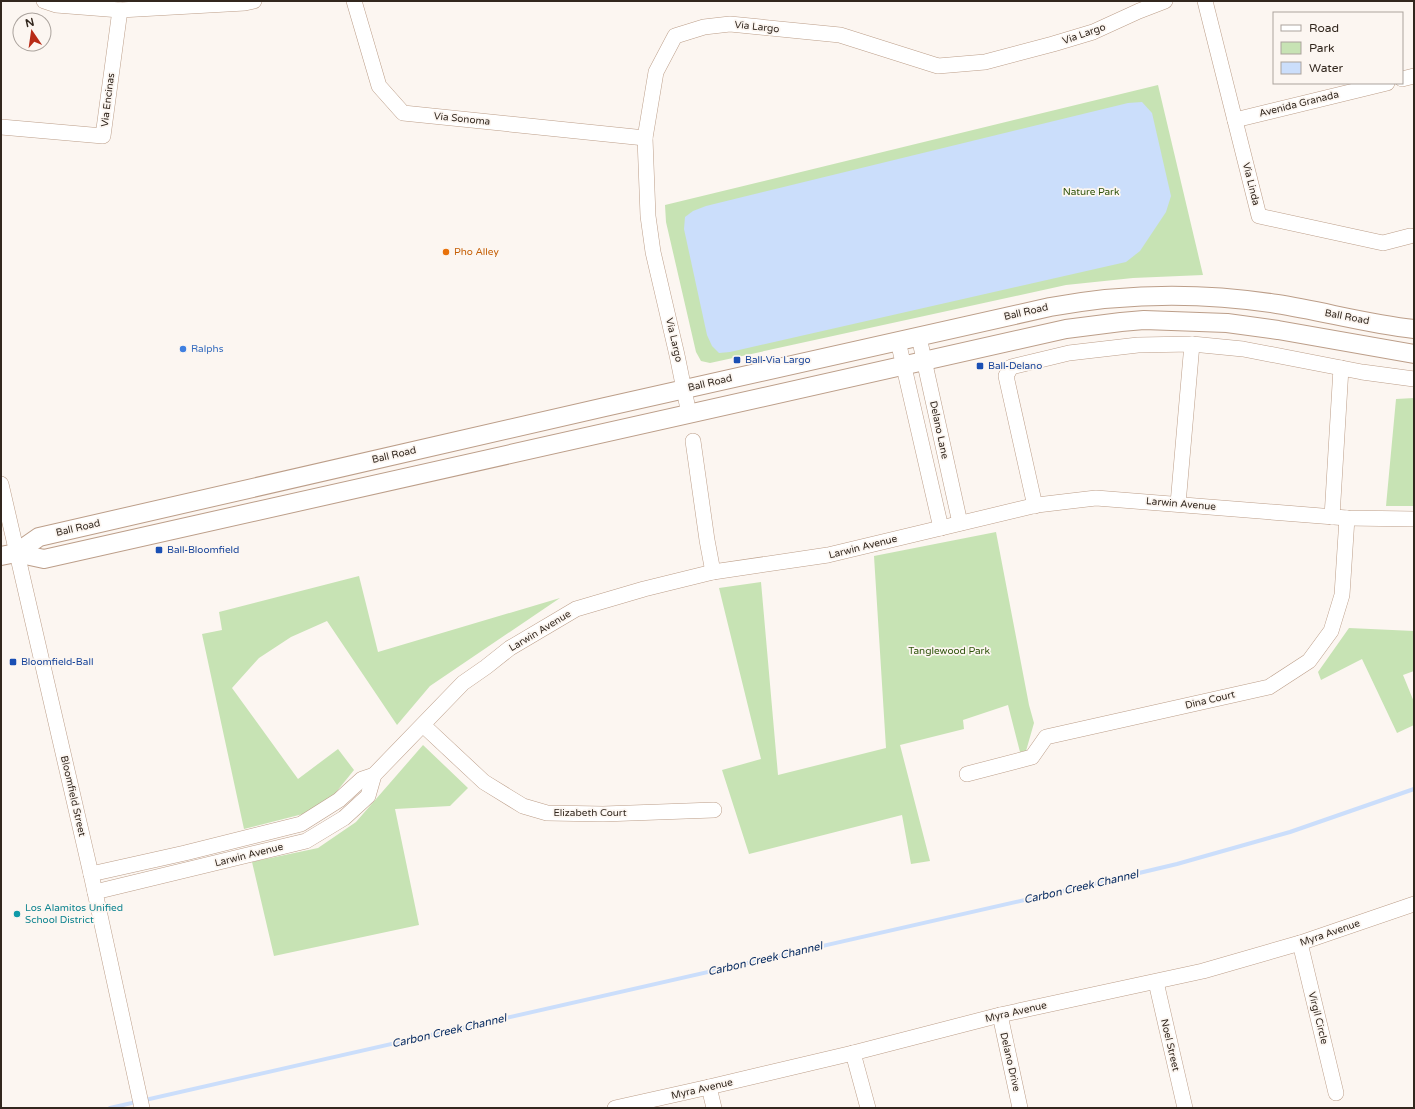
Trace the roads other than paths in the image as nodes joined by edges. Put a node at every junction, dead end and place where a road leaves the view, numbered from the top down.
1 (44, 1) edge
2 (254, 1) edge
3 (354, 1) edge
4 (1165, 1) edge
5 (1205, 1) edge
6 (120, 10) junction
7 (1414, 76) edge
8 (1403, 79) edge
9 (1383, 84) edge
10 (1235, 120) junction
11 (1, 127) edge
12 (645, 138) junction
13 (1410, 236) dead end
14 (1199, 295) junction
15 (1197, 321) junction
16 (1414, 329) edge
17 (919, 337) junction
18 (898, 341) junction
19 (1192, 344) junction
20 (1414, 354) edge
21 (924, 361) junction
22 (903, 366) junction
23 (1341, 368) junction
24 (1414, 379) edge
25 (684, 389) junction
26 (689, 414) junction
27 (693, 441) dead end
28 (1, 484) edge
29 (1178, 504) junction
30 (1035, 506) junction
31 (1332, 516) junction
32 (1347, 518) junction
33 (1414, 519) edge
34 (960, 523) junction
35 (941, 528) junction
36 (8, 554) edge
37 (713, 572) junction
38 (423, 725) junction
39 (967, 774) dead end
40 (374, 775) junction
41 (714, 810) dead end
42 (91, 874) junction
43 (95, 892) junction
44 (1414, 904) edge
45 (1300, 943) junction
46 (1156, 982) junction
47 (1000, 1015) junction
48 (853, 1053) junction
49 (709, 1087) junction
50 (1336, 1093) dead end
51 (142, 1108) edge
52 (615, 1108) edge
53 (714, 1108) edge
54 (868, 1108) edge
55 (1020, 1108) edge
56 (1185, 1108) edge

1 - 6 street
2 - 6 street
3 - 12 street, Via Sonoma
4 - 12 street, Via Largo
5 - 10 street, Via Linda
6 - 11 street, Via Encinas
7 - 8 street
9 - 10 street, Avenida Granada
10 - 13 street, Via Linda
12 - 25 street, Via Largo
14 - 15 main road
14 - 16 main road, Ball Road
14 - 17 main road, Ball Road
15 - 20 main road
15 - 21 main road
17 - 18 main road, Ball Road
17 - 21 street, Delano Lane
18 - 22 street, Delano Lane
18 - 25 main road, Ball Road
19 - 23 street
19 - 29 street
19 - 30 street
21 - 22 main road
21 - 34 street, Delano Lane
22 - 26 main road
22 - 35 street, Delano Lane
23 - 24 street
23 - 31 street
25 - 26 street, Via Largo
25 - 36 main road, Ball Road
26 - 36 main road
27 - 37 street
28 - 36 street, Bloomfield Street
29 - 30 street, Larwin Avenue
29 - 31 street, Larwin Avenue
30 - 34 street, Larwin Avenue
31 - 32 street, Larwin Avenue
32 - 33 street, Larwin Avenue
32 - 39 street, Dina Court
34 - 35 street, Larwin Avenue
35 - 37 street, Larwin Avenue
36 - 42 street, Bloomfield Street
37 - 38 street, Larwin Avenue
38 - 40 street, Larwin Avenue
38 - 41 street, Elizabeth Court
40 - 42 street, Larwin Avenue
40 - 43 street, Larwin Avenue
42 - 43 street, Bloomfield Street
43 - 51 street, Bloomfield Street
44 - 45 street, Myra Avenue
45 - 46 street, Myra Avenue
45 - 50 street, Virgil Circle
46 - 47 street, Myra Avenue
46 - 56 street, Noel Street
47 - 48 street, Myra Avenue
47 - 55 street, Delano Drive
48 - 49 street, Myra Avenue
48 - 54 street
49 - 52 street, Myra Avenue
49 - 53 street

